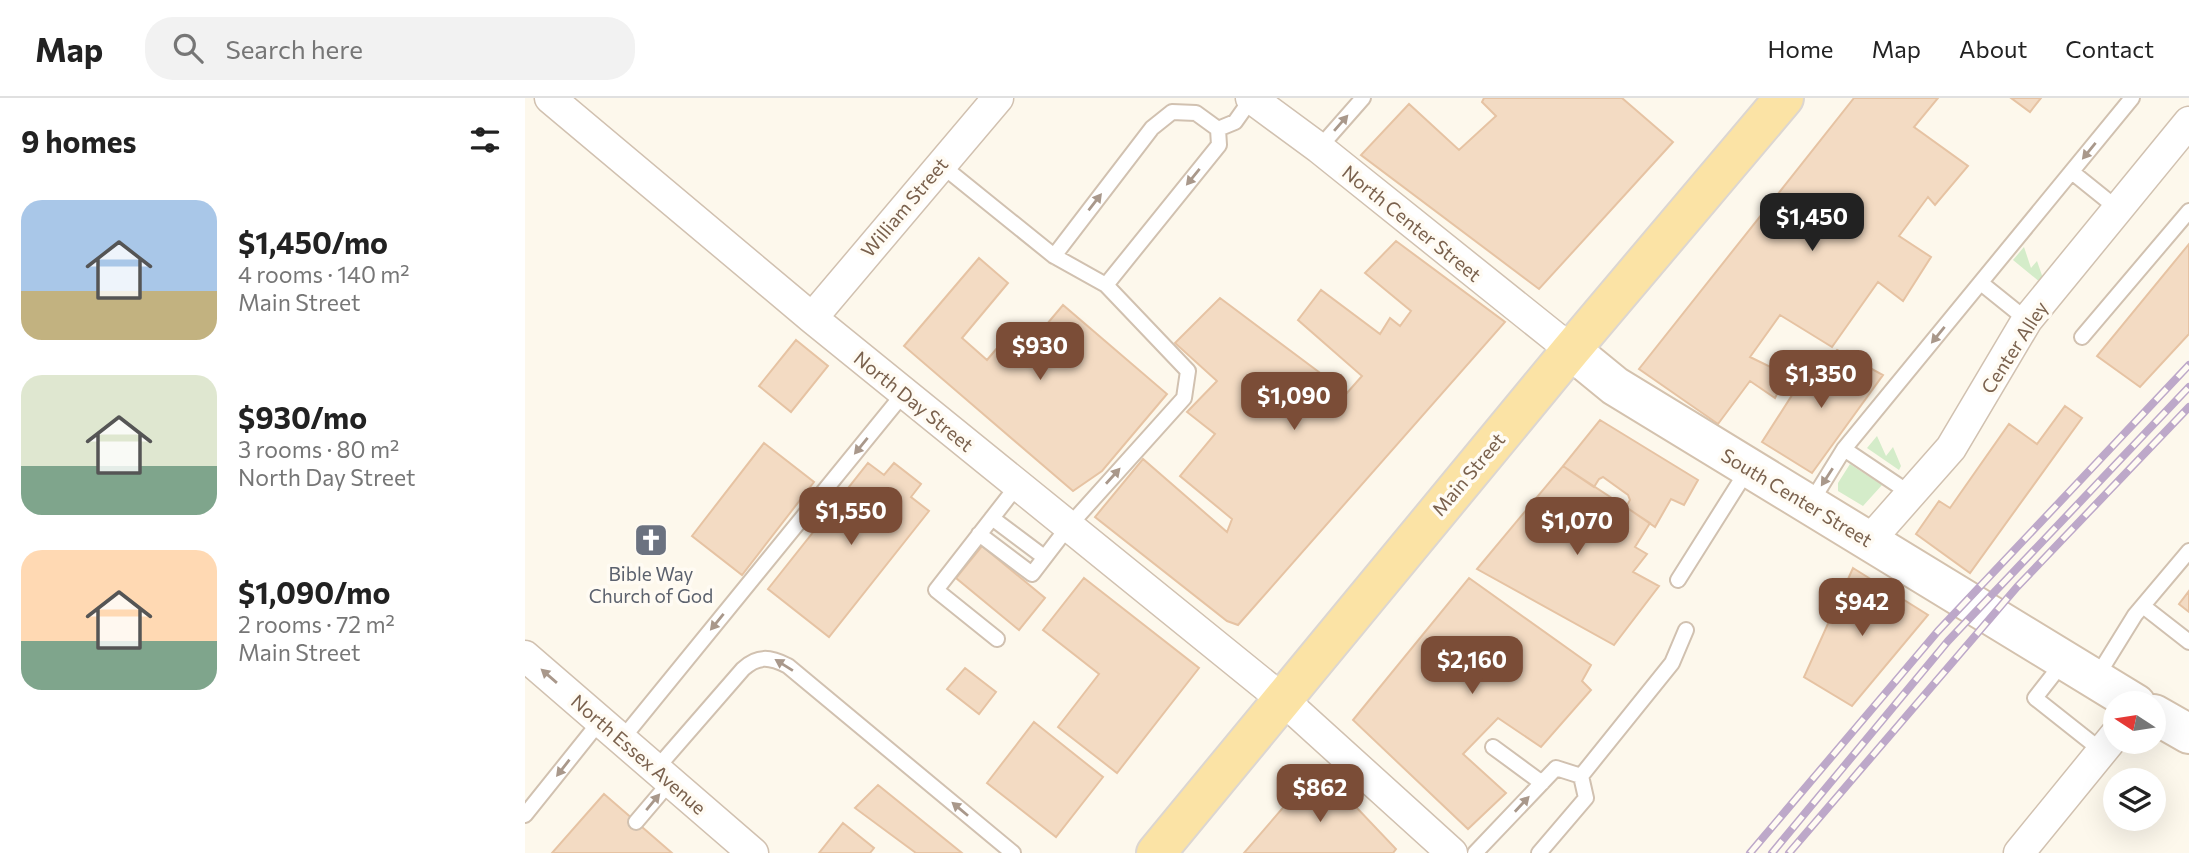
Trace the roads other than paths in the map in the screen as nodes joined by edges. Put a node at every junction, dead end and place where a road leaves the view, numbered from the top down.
1 (550, 98) edge
2 (998, 98) edge
3 (1251, 98) edge
4 (1363, 98) edge
5 (1784, 98) edge
6 (2132, 98) edge
7 (2189, 122) edge
8 (1218, 129) junction
9 (1319, 148) junction
10 (940, 164) junction
11 (2072, 172) junction
12 (2118, 209) junction
13 (2189, 211) edge
14 (1054, 256) junction
15 (1982, 282) junction
16 (1106, 285) junction
17 (812, 318) junction
18 (2027, 320) junction
19 (2082, 337) dead end
20 (1571, 350) junction
21 (904, 393) junction
22 (1845, 449) junction
23 (1749, 468) junction
24 (1017, 486) junction
25 (1911, 494) junction
26 (1809, 505) junction
27 (992, 518) junction
28 (1067, 527) junction
29 (979, 534) junction
30 (1869, 541) junction
31 (2189, 551) edge
32 (1044, 557) junction
33 (1678, 580) dead end
34 (2143, 606) junction
35 (1686, 630) dead end
36 (997, 639) dead end
37 (2189, 642) edge
38 (525, 656) edge
39 (2080, 669) junction
40 (2115, 691) edge
41 (1282, 699) junction
42 (2167, 721) edge
43 (611, 730) junction
44 (2189, 734) edge
45 (2103, 739) edge
46 (1493, 747) dead end
47 (2103, 750) edge
48 (663, 775) junction
49 (1581, 776) junction
50 (1542, 783) junction
51 (525, 815) edge
52 (636, 822) dead end
53 (753, 853) edge
54 (1013, 853) edge
55 (1156, 853) edge
56 (1452, 853) edge
57 (1475, 853) edge
58 (1539, 853) edge
59 (2019, 853) edge

1 - 17 street, North Day Street
2 - 10 street, William Street
3 - 8 lane
3 - 9 street, North Center Street
9 -> 4 lane
5 - 20 main road, Main Street
6 -> 11 lane
7 - 12 street, Center Alley
14 -> 8 lane
8 -> 16 lane
9 - 20 street, North Center Street
10 - 14 lane
10 - 17 street, William Street
11 - 12 lane
11 - 15 lane
12 - 18 street, Center Alley
13 - 19 lane
14 - 16 lane
15 - 18 lane
15 -> 22 lane
28 -> 16 lane
17 - 21 street, North Day Street
18 - 25 street, Center Alley
20 - 23 main road, South Center Street
20 - 41 main road, Main Street
21 - 24 street, North Day Street
21 -> 43 lane
22 - 25 lane
22 -> 26 lane
23 - 26 main road, South Center Street
23 - 33 lane
24 - 27 lane
24 - 28 street, North Day Street
25 - 30 street, Center Alley
26 - 30 main road, South Center Street
27 - 29 lane
27 - 32 lane
28 - 32 lane
28 - 41 street, North Day Street
29 - 32 lane
29 - 36 lane
30 - 39 main road, South Center Street
31 - 34 lane
34 - 37 lane
34 - 39 lane
35 - 49 lane
43 -> 38 street, North Essex Avenue
39 - 40 main road, South Center Street
39 - 45 lane
41 - 55 main road, Main Street
41 - 56 street, North Day Street
42 - 44 main road
43 - 48 street, North Essex Avenue
43 -> 51 lane
46 - 50 lane
47 - 59 street
52 -> 48 lane
48 - 53 street, North Essex Avenue
54 -> 48 lane
49 - 50 lane
49 - 58 lane
57 -> 50 lane

